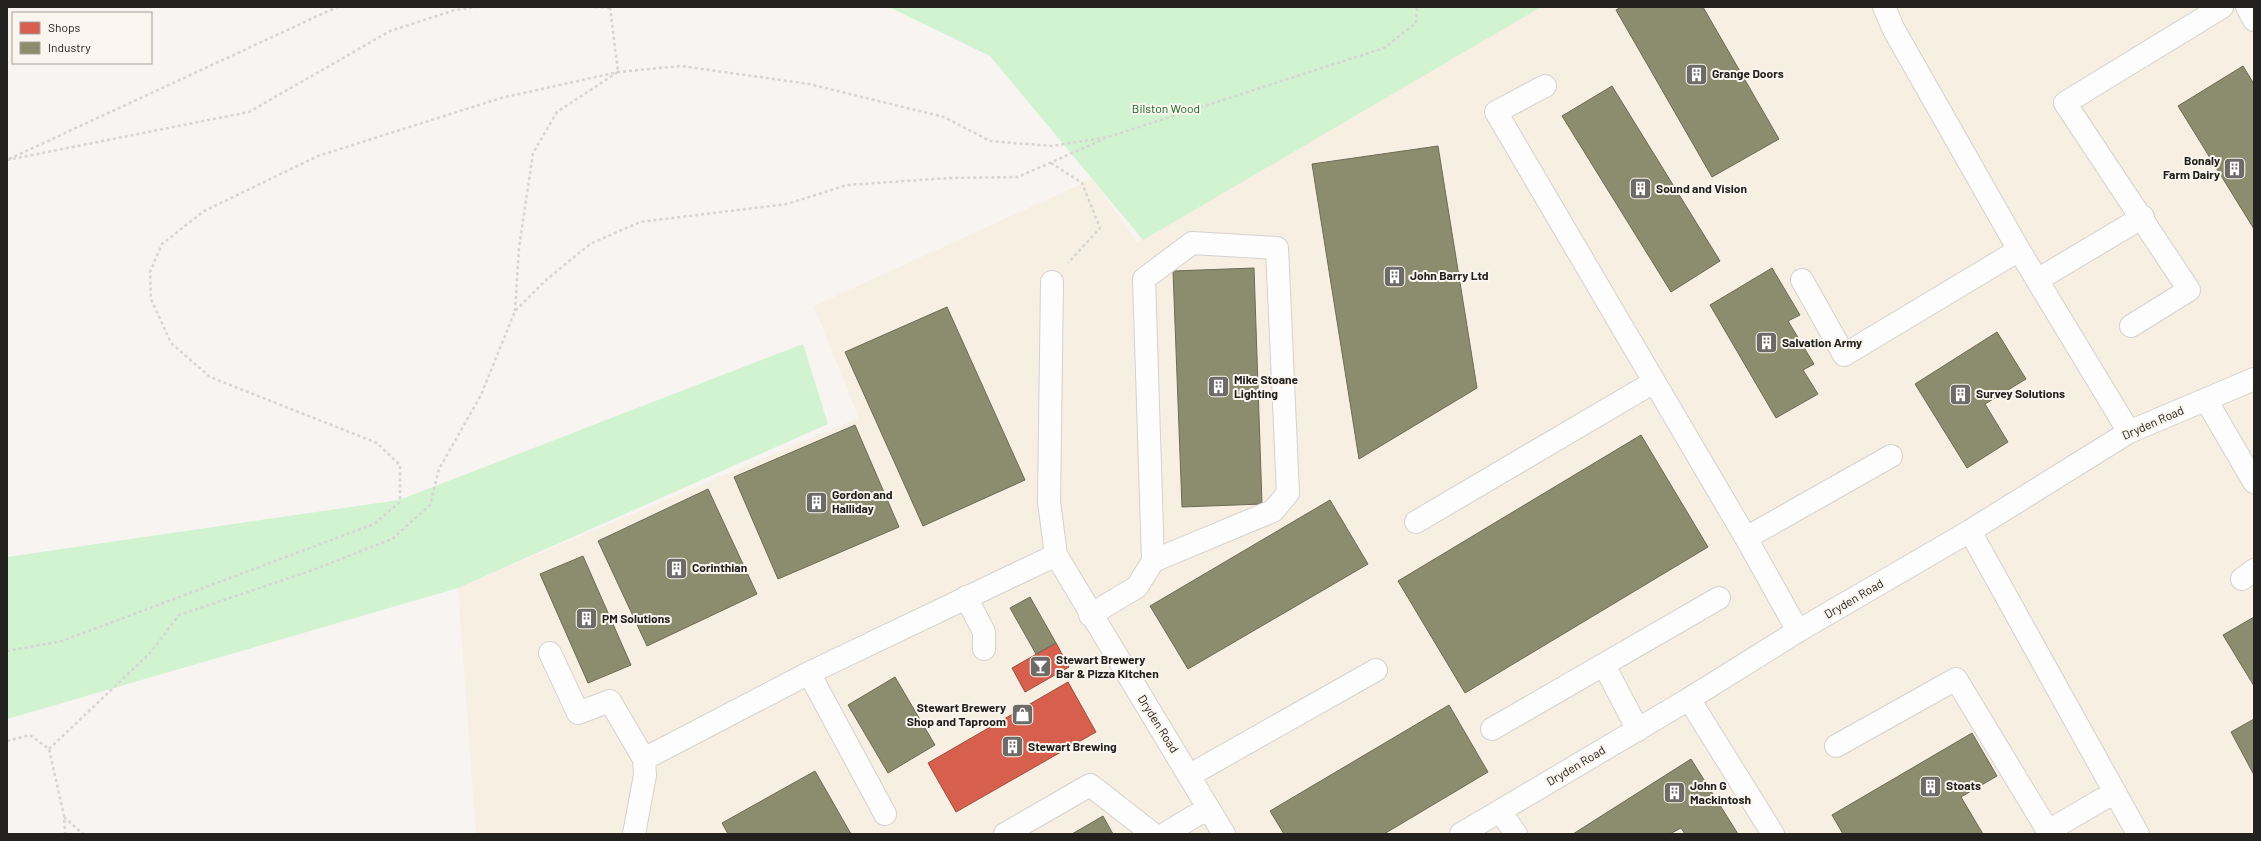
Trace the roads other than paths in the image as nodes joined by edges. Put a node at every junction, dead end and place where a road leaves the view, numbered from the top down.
1 (1884, 7) edge
2 (2222, 7) edge
3 (2247, 7) edge
4 (2254, 20) edge
5 (1545, 86) dead end
6 (2142, 217) junction
7 (2019, 250) junction
8 (1802, 280) dead end
9 (2037, 280) junction
10 (1052, 282) road end
11 (2131, 326) dead end
12 (2254, 379) edge
13 (1654, 382) junction
14 (2206, 400) junction
15 (2128, 432) junction
16 (1891, 456) dead end
17 (2254, 482) edge
18 (1416, 522) dead end
19 (1970, 531) junction
20 (1746, 538) junction
21 (1056, 554) junction
22 (1153, 561) junction
23 (966, 597) junction
24 (1719, 598) dead end
25 (1090, 615) junction
26 (1798, 631) junction
27 (984, 649) dead end
28 (550, 652) dead end
29 (1604, 665) junction
30 (1376, 670) dead end
31 (809, 673) junction
32 (1689, 699) junction
33 (1492, 729) dead end
34 (1638, 730) junction
35 (1836, 746) dead end
36 (644, 759) junction
37 (1190, 775) junction
38 (2115, 792) junction
39 (1208, 808) junction
40 (1500, 811) junction
41 (885, 814) dead end
42 (634, 834) edge
43 (1005, 834) edge
44 (1153, 834) edge
45 (1165, 834) edge
46 (1224, 834) edge
47 (1461, 834) edge
48 (1516, 834) edge
49 (1773, 834) edge
50 (2138, 834) edge

1 - 7 street
2 - 6 street
3 - 4 street
5 - 13 street
6 - 9 street
6 - 11 street
7 - 8 street
7 - 9 street
9 - 15 street
10 - 21 street
12 - 14 street, Dryden Road
13 - 18 street
13 - 20 street
14 - 15 street, Dryden Road
14 - 17 street
15 - 19 street, Dryden Road
16 - 20 street
19 - 26 street, Dryden Road
19 - 38 street
20 - 26 street
21 - 23 street
21 - 25 street, Dryden Road
22 - 22 street
22 - 25 street
23 - 27 street
23 - 31 street
24 - 29 street
25 - 37 street, Dryden Road
26 - 32 street, Dryden Road
28 - 36 street
29 - 33 street
29 - 34 street
30 - 37 street
31 - 36 street
31 - 41 street
32 - 34 street, Dryden Road
32 - 49 street
34 - 40 street, Dryden Road
35 - 38 street
36 - 42 street
37 - 39 street, Dryden Road
38 - 50 street
39 - 45 street
39 - 46 street, Dryden Road
40 - 47 street, Dryden Road
40 - 48 street
43 - 44 street

